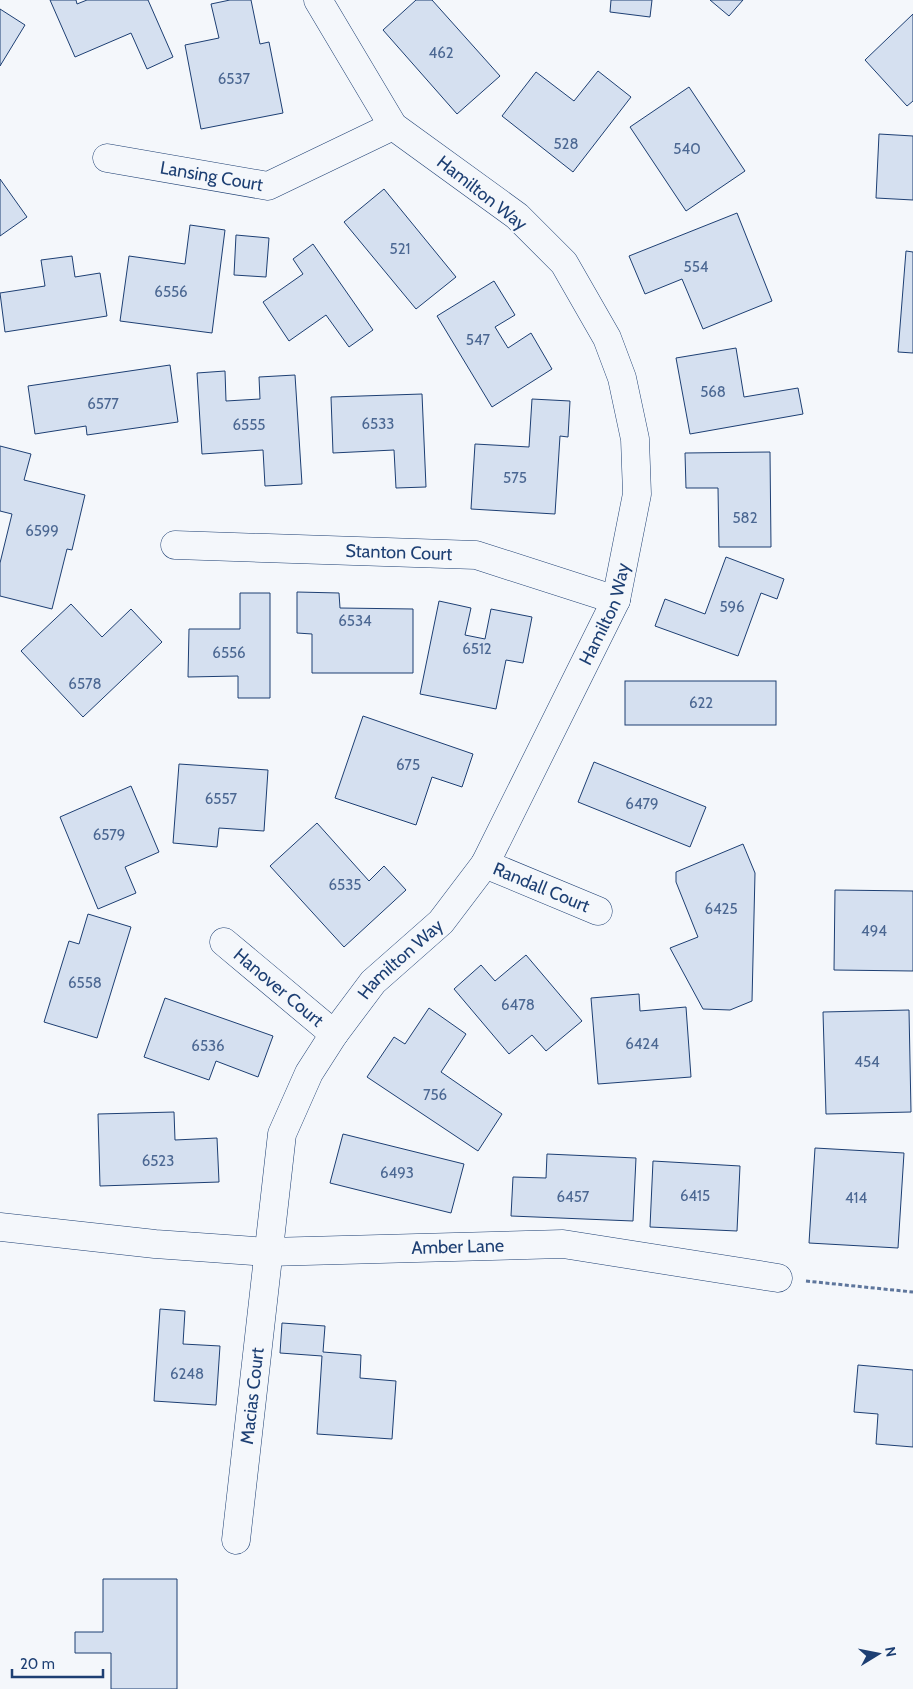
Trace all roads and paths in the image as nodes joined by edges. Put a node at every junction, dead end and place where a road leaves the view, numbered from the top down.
1 (318, 0) edge
2 (393, 126) junction
3 (107, 158) dead end
4 (175, 545) dead end
5 (616, 600) junction
6 (485, 864) junction
7 (598, 911) dead end
8 (224, 942) dead end
9 (334, 1034) junction
10 (0, 1227) edge
11 (268, 1252) junction
12 (778, 1278) joint
13 (913, 1292) edge
14 (236, 1540) dead end

1 - 2 street, Hamilton Way
2 - 3 street, Lansing Court
2 - 5 street, Hamilton Way
4 - 5 street, Stanton Court
5 - 6 street, Hamilton Way
6 - 7 street, Randall Court
6 - 9 street, Hamilton Way
8 - 9 street, Hanover Court
9 - 11 street, Hamilton Way
10 - 11 street, Amber Lane
11 - 12 street, Amber Lane
11 - 14 street, Macias Court
12 - 13 path

